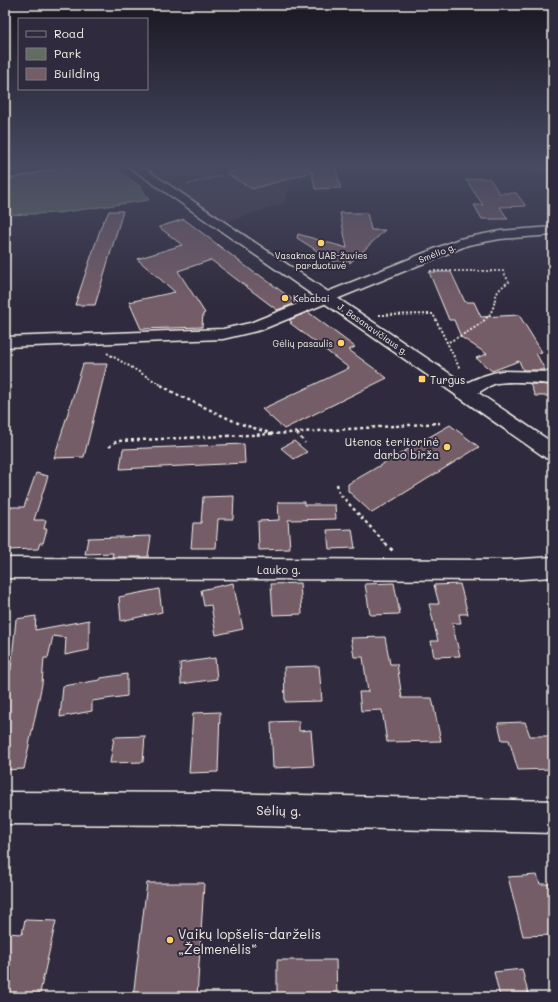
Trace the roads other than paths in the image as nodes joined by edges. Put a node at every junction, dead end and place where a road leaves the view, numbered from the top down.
1 (202, 213) edge
2 (553, 231) edge
3 (327, 298) junction
4 (5, 342) edge
5 (553, 378) edge
6 (472, 389) junction
7 (553, 453) edge
8 (553, 567) edge
9 (5, 568) edge
10 (5, 808) edge
11 (553, 817) edge

1 - 3 street, J. Basanavičiaus g.
2 - 3 street, Smėlio g.
3 - 4 street, Smėlio g.
3 - 6 street, J. Basanavičiaus g.
5 - 6 street
6 - 7 street, J. Basanavičiaus g.
8 - 9 street, Lauko g.
10 - 11 street, Sėlių g.

